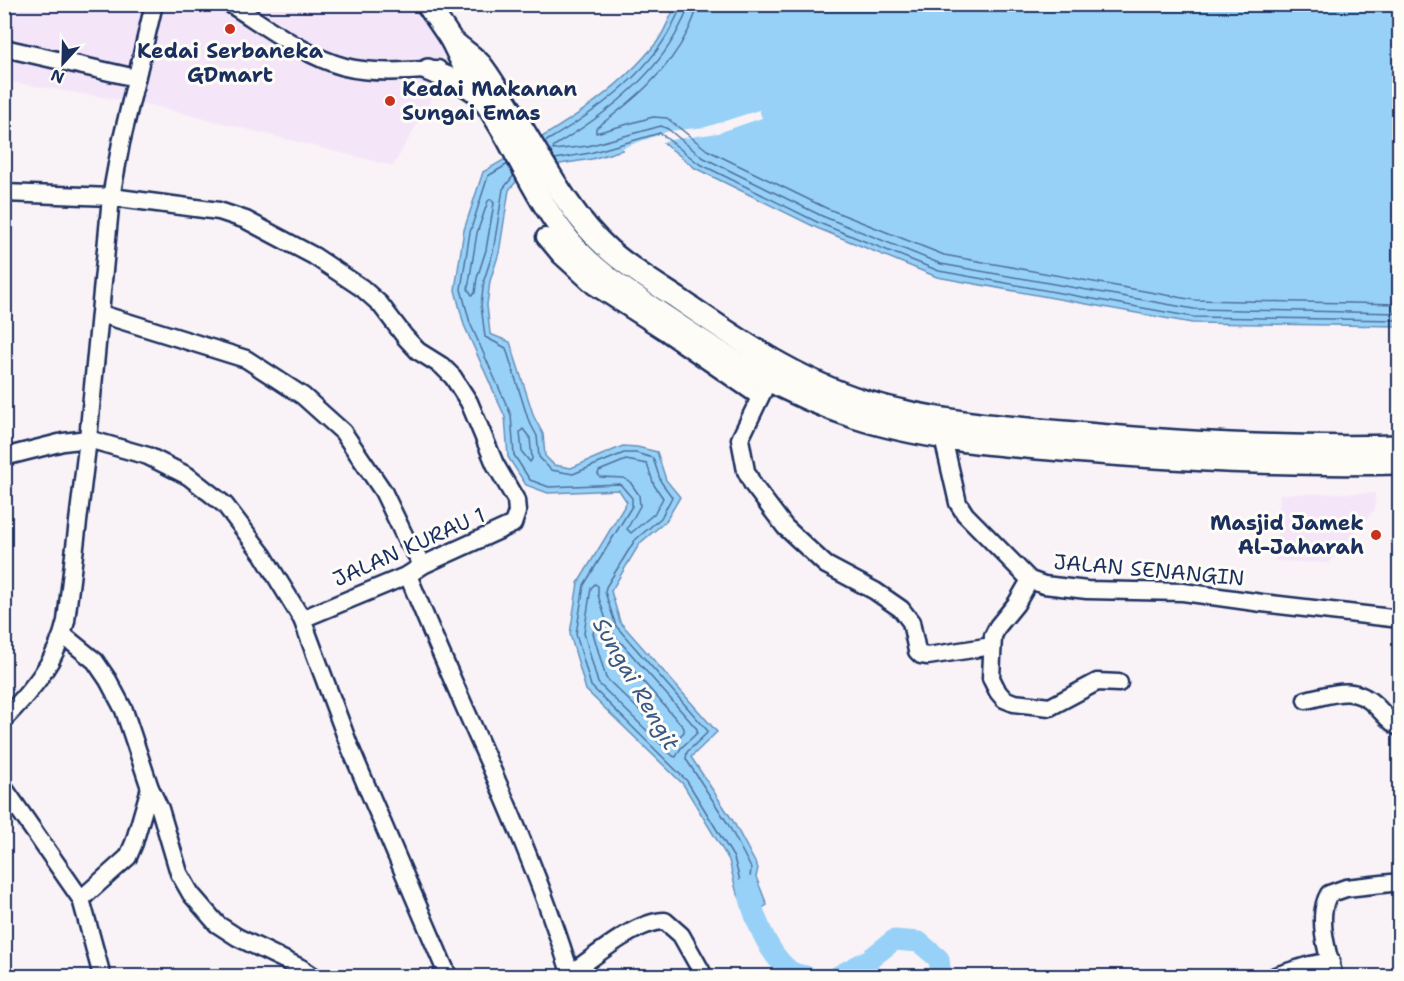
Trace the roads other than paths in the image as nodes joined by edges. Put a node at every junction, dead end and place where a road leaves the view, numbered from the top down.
1 (154, 4) edge
2 (230, 4) edge
3 (427, 4) edge
4 (4, 48) edge
5 (472, 66) junction
6 (428, 70) junction
7 (136, 78) junction
8 (481, 94) junction
9 (514, 129) junction
10 (4, 193) edge
11 (111, 197) junction
12 (545, 237) dead end
13 (101, 315) junction
14 (764, 389) junction
15 (944, 438) junction
16 (88, 439) junction
17 (1400, 446) edge
18 (4, 457) edge
19 (1400, 463) edge
20 (423, 565) junction
21 (408, 575) junction
22 (1030, 580) junction
23 (1400, 618) edge
24 (302, 619) junction
25 (63, 635) junction
26 (992, 646) junction
27 (1119, 683) dead end
28 (1306, 700) dead end
29 (4, 719) edge
30 (1400, 728) edge
31 (4, 788) edge
32 (150, 788) junction
33 (1400, 882) edge
34 (81, 899) junction
35 (1333, 969) edge
36 (571, 975) edge
37 (102, 976) edge
38 (313, 976) edge
39 (448, 976) edge
40 (704, 976) edge
41 (1275, 976) edge

1 - 7 street
2 - 6 street
3 - 5 main road
4 - 7 street
5 - 6 street
5 - 8 main road
5 - 9 main road
6 - 8 main road
7 - 11 street
8 - 9 main road
9 - 14 main road
9 - 17 main road
10 - 11 street, JALAN KURAU 1
11 - 13 street
11 - 20 street, JALAN KURAU 1
12 - 14 street
13 - 16 street
13 - 20 street
14 - 15 main road
14 - 26 street
15 - 19 main road
15 - 22 street, JALAN SENANGIN
16 - 18 street
16 - 24 street
16 - 25 street
20 - 21 street, JALAN KURAU 1
21 - 24 street, JALAN KURAU 1
21 - 36 street
22 - 23 street, JALAN SENANGIN
22 - 26 street
24 - 39 street
25 - 29 street
25 - 32 street
26 - 27 street
28 - 30 street
31 - 34 street
32 - 34 street
32 - 38 street
33 - 35 street
34 - 37 street
35 - 41 street
36 - 40 street

